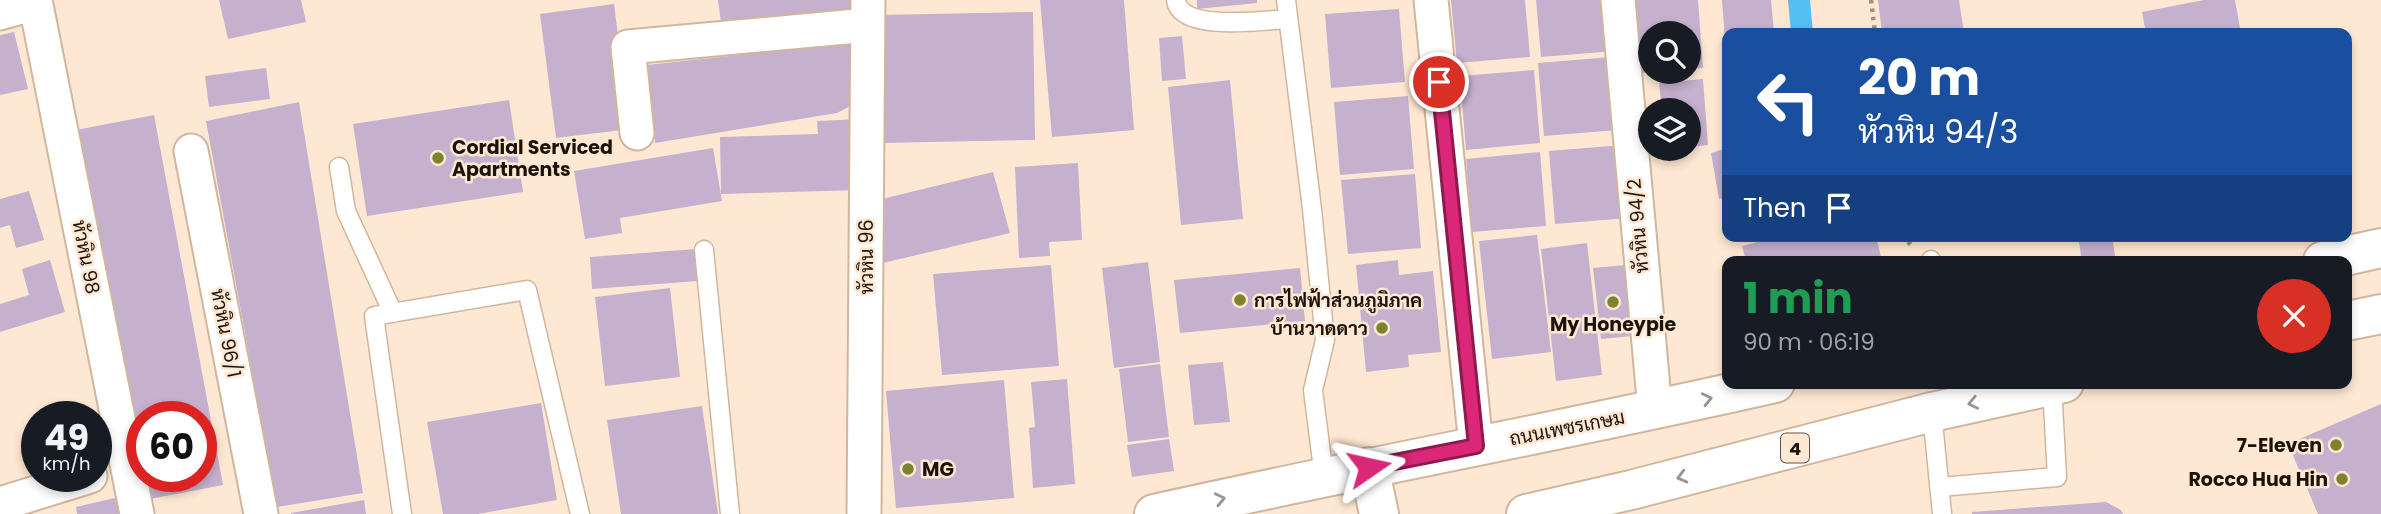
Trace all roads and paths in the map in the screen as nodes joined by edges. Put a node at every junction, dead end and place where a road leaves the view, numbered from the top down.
1 (1176, 0) edge
2 (1286, 0) edge
3 (1431, 0) edge
4 (1618, 0) edge
5 (1871, 0) edge
6 (35, 1) edge
7 (868, 12) edge
8 (0, 13) edge
9 (1288, 19) junction
10 (1874, 28) edge
11 (637, 133) dead end
12 (191, 151) dead end
13 (339, 167) dead end
14 (2381, 248) edge
15 (704, 250) dead end
16 (2345, 256) edge
17 (393, 313) junction
18 (2381, 314) edge
19 (2352, 320) edge
20 (1748, 389) edge
21 (2039, 389) edge
22 (2058, 389) edge
23 (1655, 410) junction
24 (1932, 412) junction
25 (1476, 446) junction
26 (126, 454) edge
27 (1369, 467) junction
28 (1324, 477) junction
29 (1940, 487) junction
30 (37, 492) edge
31 (133, 492) edge
32 (1283, 500) edge
33 (1633, 502) edge
34 (0, 503) edge
35 (137, 514) edge
36 (261, 514) edge
37 (402, 514) edge
38 (580, 514) edge
39 (730, 514) edge
40 (864, 514) edge
41 (1154, 514) edge
42 (1379, 514) edge
43 (1527, 514) edge
44 (1942, 514) edge

1 - 9 lane
2 - 9 lane
3 - 25 street
4 - 23 street, หัวหิน 94/2
5 - 10 path
6 - 8 street
6 - 26 street, หัวหิน 98
7 - 11 street
7 - 40 street, หัวหิน 96
9 - 28 lane
12 - 36 street, หัวหิน 96/1
13 - 17 lane
14 - 16 main road
15 - 39 lane
17 - 37 lane
17 - 38 lane
18 - 19 main road
23 -> 20 main road, ถนนเพชรเกษม
21 -> 24 main road, 4
22 - 29 lane
23 - 25 main road, ถนนเพชรเกษม
24 - 29 lane
24 -> 33 main road, 4
25 - 27 main road, ถนนเพชรเกษม
27 - 28 main road, ถนนเพชรเกษม
27 - 42 main road
28 - 32 main road, ถนนเพชรเกษม
29 - 44 lane
30 - 34 street
31 - 35 street, หัวหิน 98
41 -> 32 main road, ถนนเพชรเกษม
33 - 43 main road, 4

